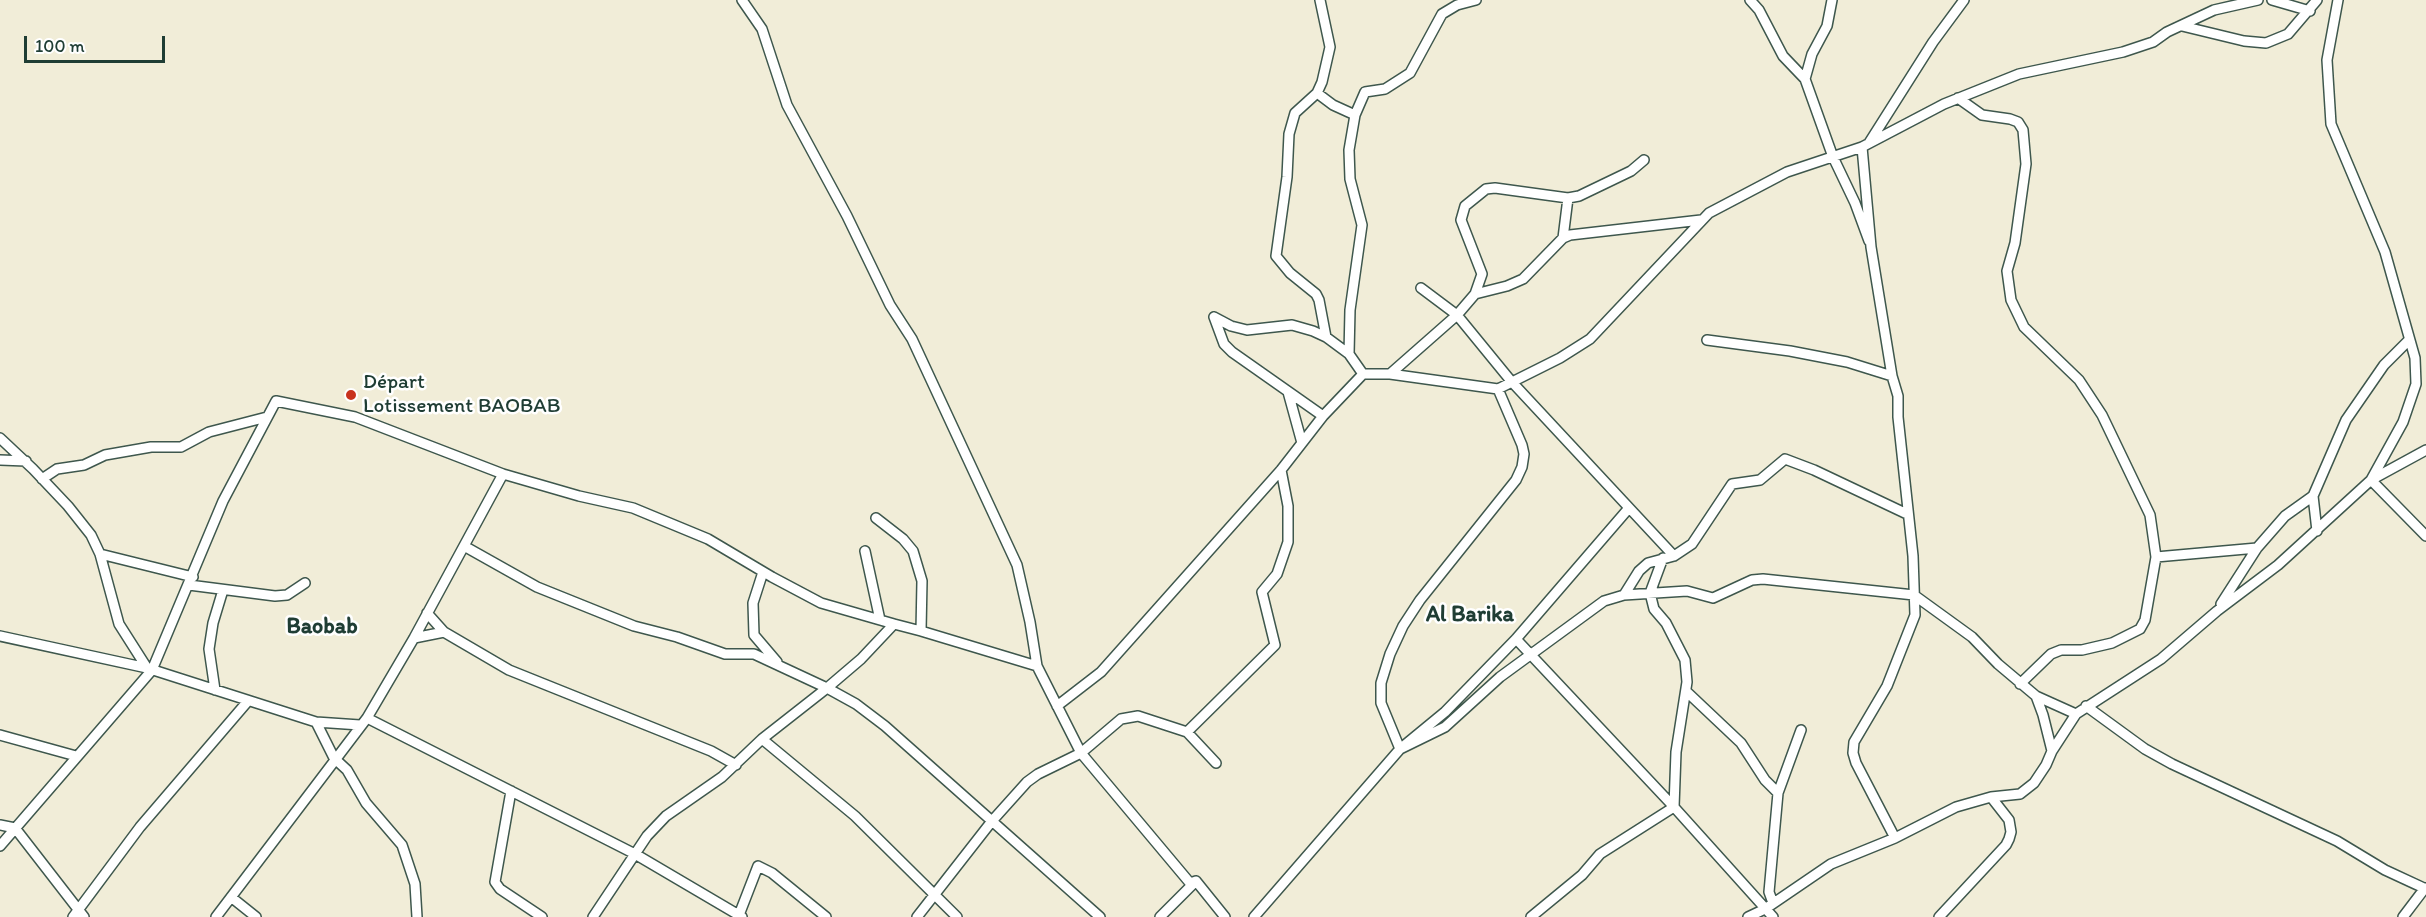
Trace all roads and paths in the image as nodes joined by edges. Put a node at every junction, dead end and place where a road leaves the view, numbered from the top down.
1 (742, 0) edge
2 (1320, 0) edge
3 (1476, 0) edge
4 (1750, 0) edge
5 (1832, 0) edge
6 (1964, 0) edge
7 (2258, 0) edge
8 (2272, 0) edge
9 (2317, 0) edge
10 (2338, 0) edge
11 (2310, 11) junction
12 (2182, 26) junction
13 (1805, 79) junction
14 (1317, 93) junction
15 (1958, 98) junction
16 (1355, 115) junction
17 (1865, 146) junction
18 (1833, 157) junction
19 (1644, 160) dead end
20 (1568, 198) junction
21 (1701, 220) junction
22 (1563, 238) junction
23 (1871, 247) junction
24 (1421, 288) dead end
25 (1474, 294) junction
26 (1457, 315) junction
27 (1326, 337) junction
28 (1707, 340) dead end
29 (2409, 340) junction
30 (1349, 354) junction
31 (1363, 374) junction
32 (1390, 375) junction
33 (1892, 376) junction
34 (1511, 381) junction
35 (1498, 389) junction
36 (1288, 392) junction
37 (1323, 416) junction
38 (267, 417) junction
39 (0, 438) edge
40 (1302, 443) junction
41 (2426, 450) edge
42 (0, 460) edge
43 (26, 461) junction
44 (1281, 470) junction
45 (503, 474) junction
46 (42, 479) junction
47 (2371, 480) junction
48 (2313, 496) junction
49 (1629, 508) junction
50 (1907, 514) junction
51 (876, 518) dead end
52 (2317, 531) junction
53 (2426, 536) edge
54 (464, 546) junction
55 (2257, 548) junction
56 (865, 551) dead end
57 (100, 554) junction
58 (1674, 556) junction
59 (2156, 557) junction
60 (1663, 558) junction
61 (763, 572) junction
62 (191, 581) junction
63 (305, 583) dead end
64 (222, 590) junction
65 (1650, 593) junction
66 (1624, 594) junction
67 (1914, 595) junction
68 (2217, 611) junction
69 (427, 614) junction
70 (880, 620) junction
71 (894, 624) junction
72 (921, 631) junction
73 (444, 632) junction
74 (0, 636) edge
75 (414, 638) junction
76 (1516, 639) junction
77 (1530, 653) junction
78 (781, 666) junction
79 (1037, 666) junction
80 (149, 669) junction
81 (2020, 684) junction
82 (827, 688) junction
83 (215, 690) junction
84 (1687, 692) junction
85 (2036, 696) junction
86 (248, 701) junction
87 (1057, 706) junction
88 (2086, 706) junction
89 (2076, 714) junction
90 (363, 721) junction
91 (316, 722) junction
92 (1800, 730) dead end
93 (1187, 732) junction
94 (0, 735) edge
95 (762, 739) junction
96 (1400, 748) junction
97 (2052, 751) junction
98 (1081, 753) junction
99 (76, 756) junction
100 (334, 758) junction
101 (1216, 763) dead end
102 (736, 765) junction
103 (511, 791) junction
104 (1778, 793) junction
105 (1991, 797) junction
106 (1674, 807) junction
107 (992, 821) junction
108 (0, 825) edge
109 (15, 828) junction
110 (1895, 838) junction
111 (0, 846) edge
112 (635, 854) junction
113 (1196, 881) junction
114 (2426, 888) edge
115 (934, 896) junction
116 (231, 897) junction
117 (1773, 903) junction
118 (1765, 909) junction
119 (78, 915) edge
120 (740, 916) edge
121 (216, 917) edge
122 (256, 917) edge
123 (417, 917) edge
124 (542, 917) edge
125 (593, 917) edge
126 (826, 917) edge
127 (918, 917) edge
128 (957, 917) edge
129 (1100, 917) edge
130 (1160, 917) edge
131 (1225, 917) edge
132 (1254, 917) edge
133 (1531, 917) edge
134 (1749, 917) edge
135 (1773, 917) edge
136 (1938, 917) edge
137 (2403, 917) edge

1 - 79 street
2 - 14 street
3 - 16 street
4 - 13 street
5 - 13 street
6 - 17 street
7 - 12 street
8 - 11 street
9 - 11 street
10 - 29 street
11 - 12 street
12 - 15 street
13 - 18 street
14 - 16 street
14 - 27 street
15 - 17 street
15 - 59 street
16 - 30 street
17 - 18 street
17 - 23 street
18 - 21 street
18 - 23 street
19 - 20 street
20 - 22 street
20 - 25 street
21 - 22 street
21 - 34 street
22 - 25 street
23 - 33 street
24 - 26 street
25 - 26 street
26 - 32 street
26 - 34 street
27 - 30 street
27 - 36 street
28 - 33 street
29 - 47 street
29 - 48 street
30 - 31 street
31 - 32 street
31 - 37 street
32 - 35 street
33 - 50 street
34 - 35 street
34 - 49 street
35 - 96 street
36 - 37 street
36 - 40 street
37 - 40 street
38 - 45 street
38 - 46 street
38 - 62 street
39 - 43 street
40 - 44 street
41 - 47 street
42 - 43 street
43 - 46 street
44 - 87 street
44 - 93 street
45 - 54 street
45 - 61 street
46 - 57 street
47 - 52 street
47 - 53 street
48 - 52 street
48 - 55 street
49 - 58 street
49 - 76 street
50 - 58 street
50 - 67 street
51 - 72 street
52 - 68 street
54 - 69 street
54 - 78 street
55 - 59 street
55 - 68 street
56 - 70 street
57 - 62 street
57 - 80 street
58 - 60 street
59 - 81 street
60 - 65 street
60 - 66 street
61 - 70 street
61 - 78 street
62 - 64 street
62 - 80 street
63 - 64 street
64 - 83 street
65 - 66 street
65 - 67 street
65 - 84 street
66 - 77 street
67 - 81 street
67 - 110 street
68 - 88 street
69 - 73 street
69 - 75 street
70 - 71 street
71 - 72 street
71 - 82 street
72 - 79 street
73 - 75 street
73 - 102 street
74 - 80 street
75 - 90 street
76 - 77 street
76 - 96 street
77 - 96 street
77 - 106 street
78 - 82 street
79 - 87 street
80 - 83 street
80 - 99 street
81 - 85 street
82 - 95 street
82 - 107 street
83 - 86 street
84 - 104 street
84 - 106 street
85 - 89 street
85 - 97 street
86 - 91 street
86 - 119 street
87 - 98 street
88 - 89 street
88 - 114 street
89 - 97 street
90 - 91 street
90 - 100 street
90 - 103 street
91 - 100 street
92 - 104 street
93 - 98 street
93 - 101 street
94 - 99 street
95 - 102 street
95 - 115 street
96 - 132 street
97 - 105 street
98 - 107 street
98 - 113 street
99 - 109 street
100 - 116 street
100 - 123 street
102 - 112 street
103 - 112 street
103 - 124 street
104 - 117 street
105 - 110 street
105 - 136 street
106 - 118 street
106 - 133 street
107 - 115 street
107 - 129 street
108 - 109 street
109 - 111 street
109 - 119 street
110 - 117 street
112 - 120 street
112 - 125 street
113 - 130 street
113 - 131 street
114 - 137 street
115 - 127 street
115 - 128 street
116 - 121 street
116 - 122 street
117 - 118 street
118 - 134 street
118 - 135 street
120 - 126 street

